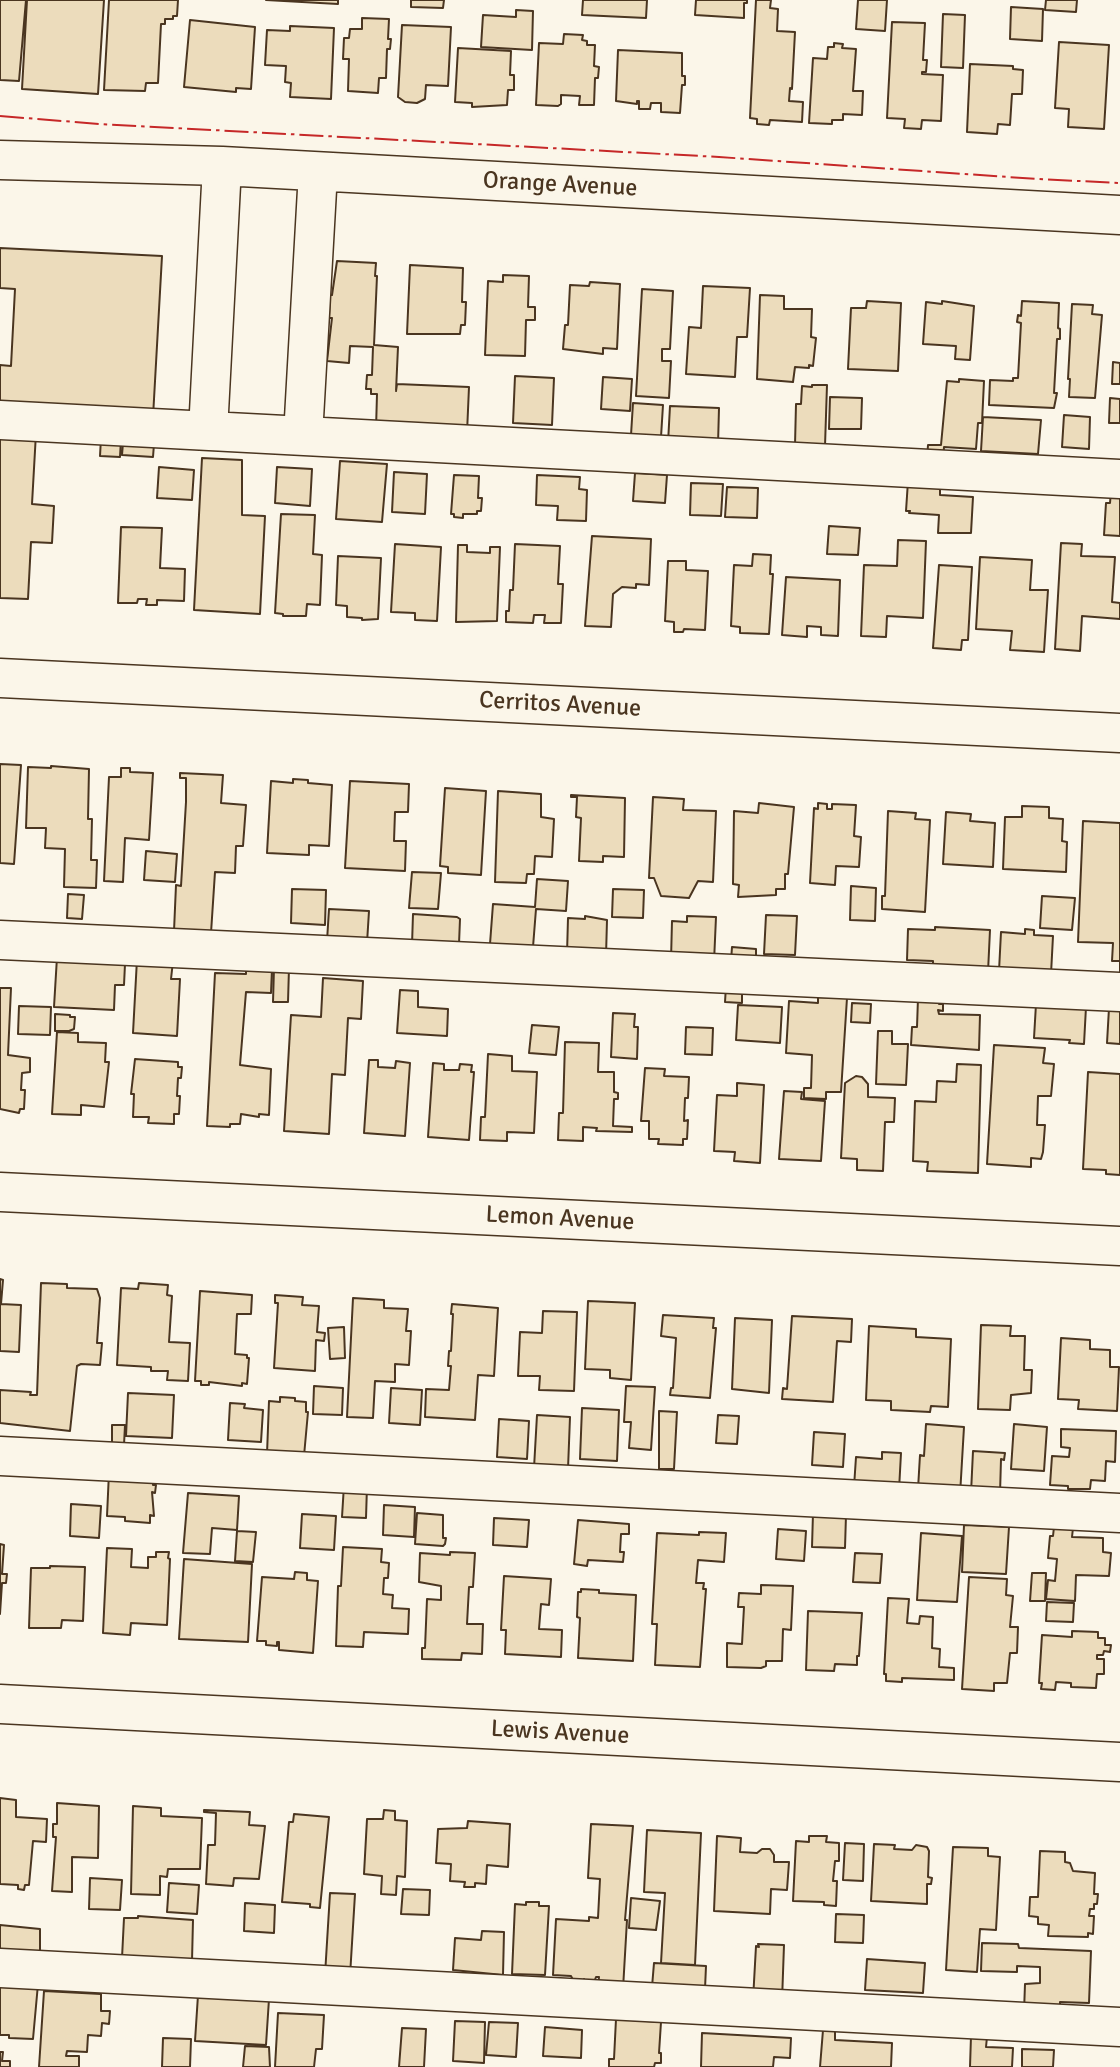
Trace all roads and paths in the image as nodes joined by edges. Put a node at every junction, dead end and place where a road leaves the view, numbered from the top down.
1 (0, 160) edge
2 (222, 166) junction
3 (318, 172) junction
4 (1120, 215) edge
5 (0, 420) edge
6 (208, 431) junction
7 (303, 436) junction
8 (1120, 479) edge
9 (0, 678) edge
10 (1120, 733) edge
11 (0, 940) edge
12 (1120, 992) edge
13 (0, 1192) edge
14 (1120, 1246) edge
15 (0, 1456) edge
16 (1120, 1513) edge
17 (0, 1704) edge
18 (1120, 1762) edge
19 (0, 1968) edge
20 (1120, 2027) edge

1 - 2 street, Orange Avenue
2 - 3 street, Orange Avenue
2 - 6 street
3 - 4 street, Orange Avenue
3 - 7 street
5 - 6 street
6 - 7 street
7 - 8 street
9 - 10 street, Cerritos Avenue
11 - 12 street
13 - 14 street, Lemon Avenue
15 - 16 street
17 - 18 street, Lewis Avenue
19 - 20 street

